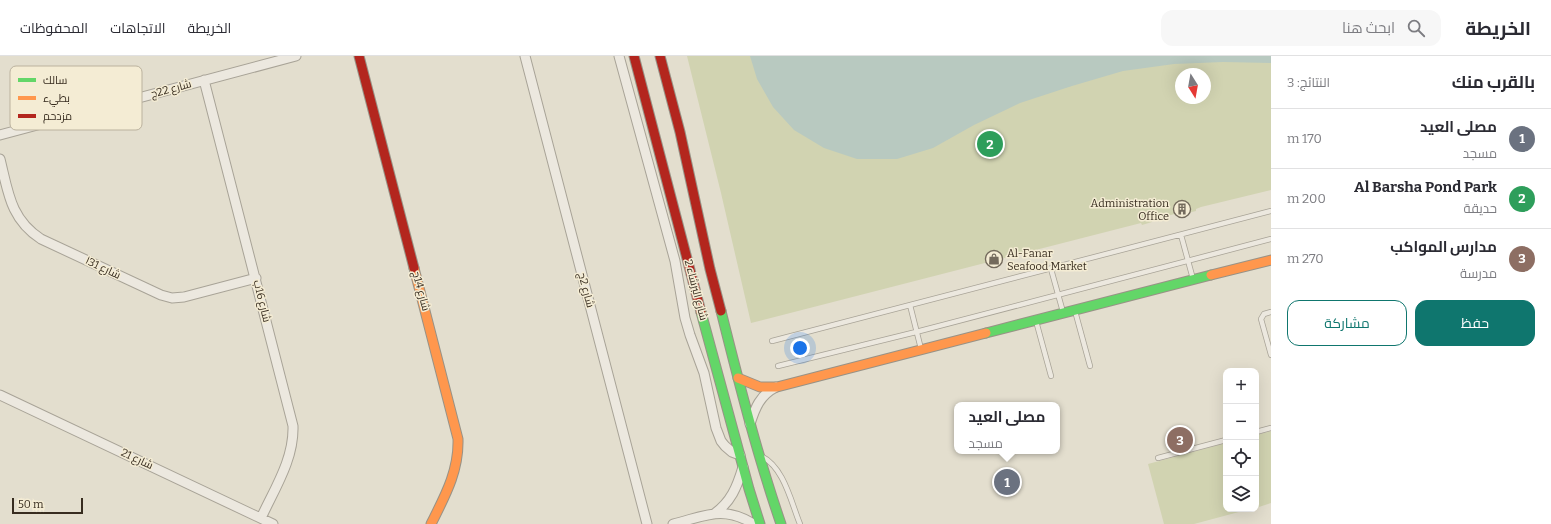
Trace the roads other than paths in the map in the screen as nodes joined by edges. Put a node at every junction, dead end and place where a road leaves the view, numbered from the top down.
1 (296, 56) edge
2 (359, 56) edge
3 (525, 56) edge
4 (619, 56) edge
5 (634, 56) edge
6 (660, 56) edge
7 (204, 80) junction
8 (142, 97) edge
9 (19, 130) edge
10 (0, 135) edge
11 (0, 159) edge
12 (1271, 211) edge
13 (1181, 236) junction
14 (1271, 239) edge
15 (1188, 260) junction
16 (1271, 260) edge
17 (1051, 269) junction
18 (256, 278) junction
19 (1193, 279) junction
20 (1059, 295) junction
21 (910, 306) junction
22 (1074, 310) junction
23 (1064, 312) junction
24 (1271, 312) edge
25 (1036, 319) junction
26 (916, 332) junction
27 (772, 341) dead end
28 (921, 350) junction
29 (1271, 355) edge
30 (778, 366) dead end
31 (1090, 366) dead end
32 (1051, 376) dead end
33 (738, 378) junction
34 (777, 387) junction
35 (0, 395) edge
36 (750, 424) junction
37 (1271, 428) edge
38 (1259, 431) edge
39 (1223, 441) edge
40 (740, 455) junction
41 (758, 455) junction
42 (1158, 458) dead end
43 (743, 467) junction
44 (714, 514) junction
45 (261, 518) junction
46 (273, 524) edge
47 (431, 524) edge
48 (647, 524) edge
49 (673, 524) edge
50 (754, 524) edge
51 (760, 524) edge
52 (781, 524) edge
53 (800, 524) edge

1 - 7 street, شارع 22ج
2 - 47 street, شارع 14ج
3 - 48 street, شارع 2ج
4 - 40 street
5 - 40 street, شارع البرشاء 2
6 - 33 street, شارع البرشاء 2
7 - 8 street, شارع 22ج
7 - 18 street, شارع 16ب
9 - 10 street, شارع 22ج
11 - 18 street, شارع 31ا
12 - 13 lane
13 - 15 lane
13 - 17 lane
14 - 15 lane
15 - 19 lane
15 - 20 lane
16 - 19 street
17 - 20 lane
17 - 21 lane
18 - 45 street, شارع 16ب
19 - 22 street
20 - 23 lane
20 - 26 lane
21 - 26 lane
21 - 27 lane
22 - 23 street
22 - 31 lane
23 - 25 street
24 - 29 lane
25 - 28 street
25 - 32 lane
26 - 28 lane
26 - 30 lane
28 - 34 street
33 - 34 street
33 - 36 street, شارع البرشاء 2
34 - 36 street
35 - 45 street, شارع 21
36 - 41 street, شارع البرشاء 2
37 - 38 lane
39 - 42 lane
40 - 43 street, شارع البرشاء 2
41 - 52 street, شارع البرشاء 2
41 - 53 lane
43 - 44 street
43 - 51 street, شارع البرشاء 2
44 - 49 street
44 - 50 street
45 - 46 street, شارع 21

